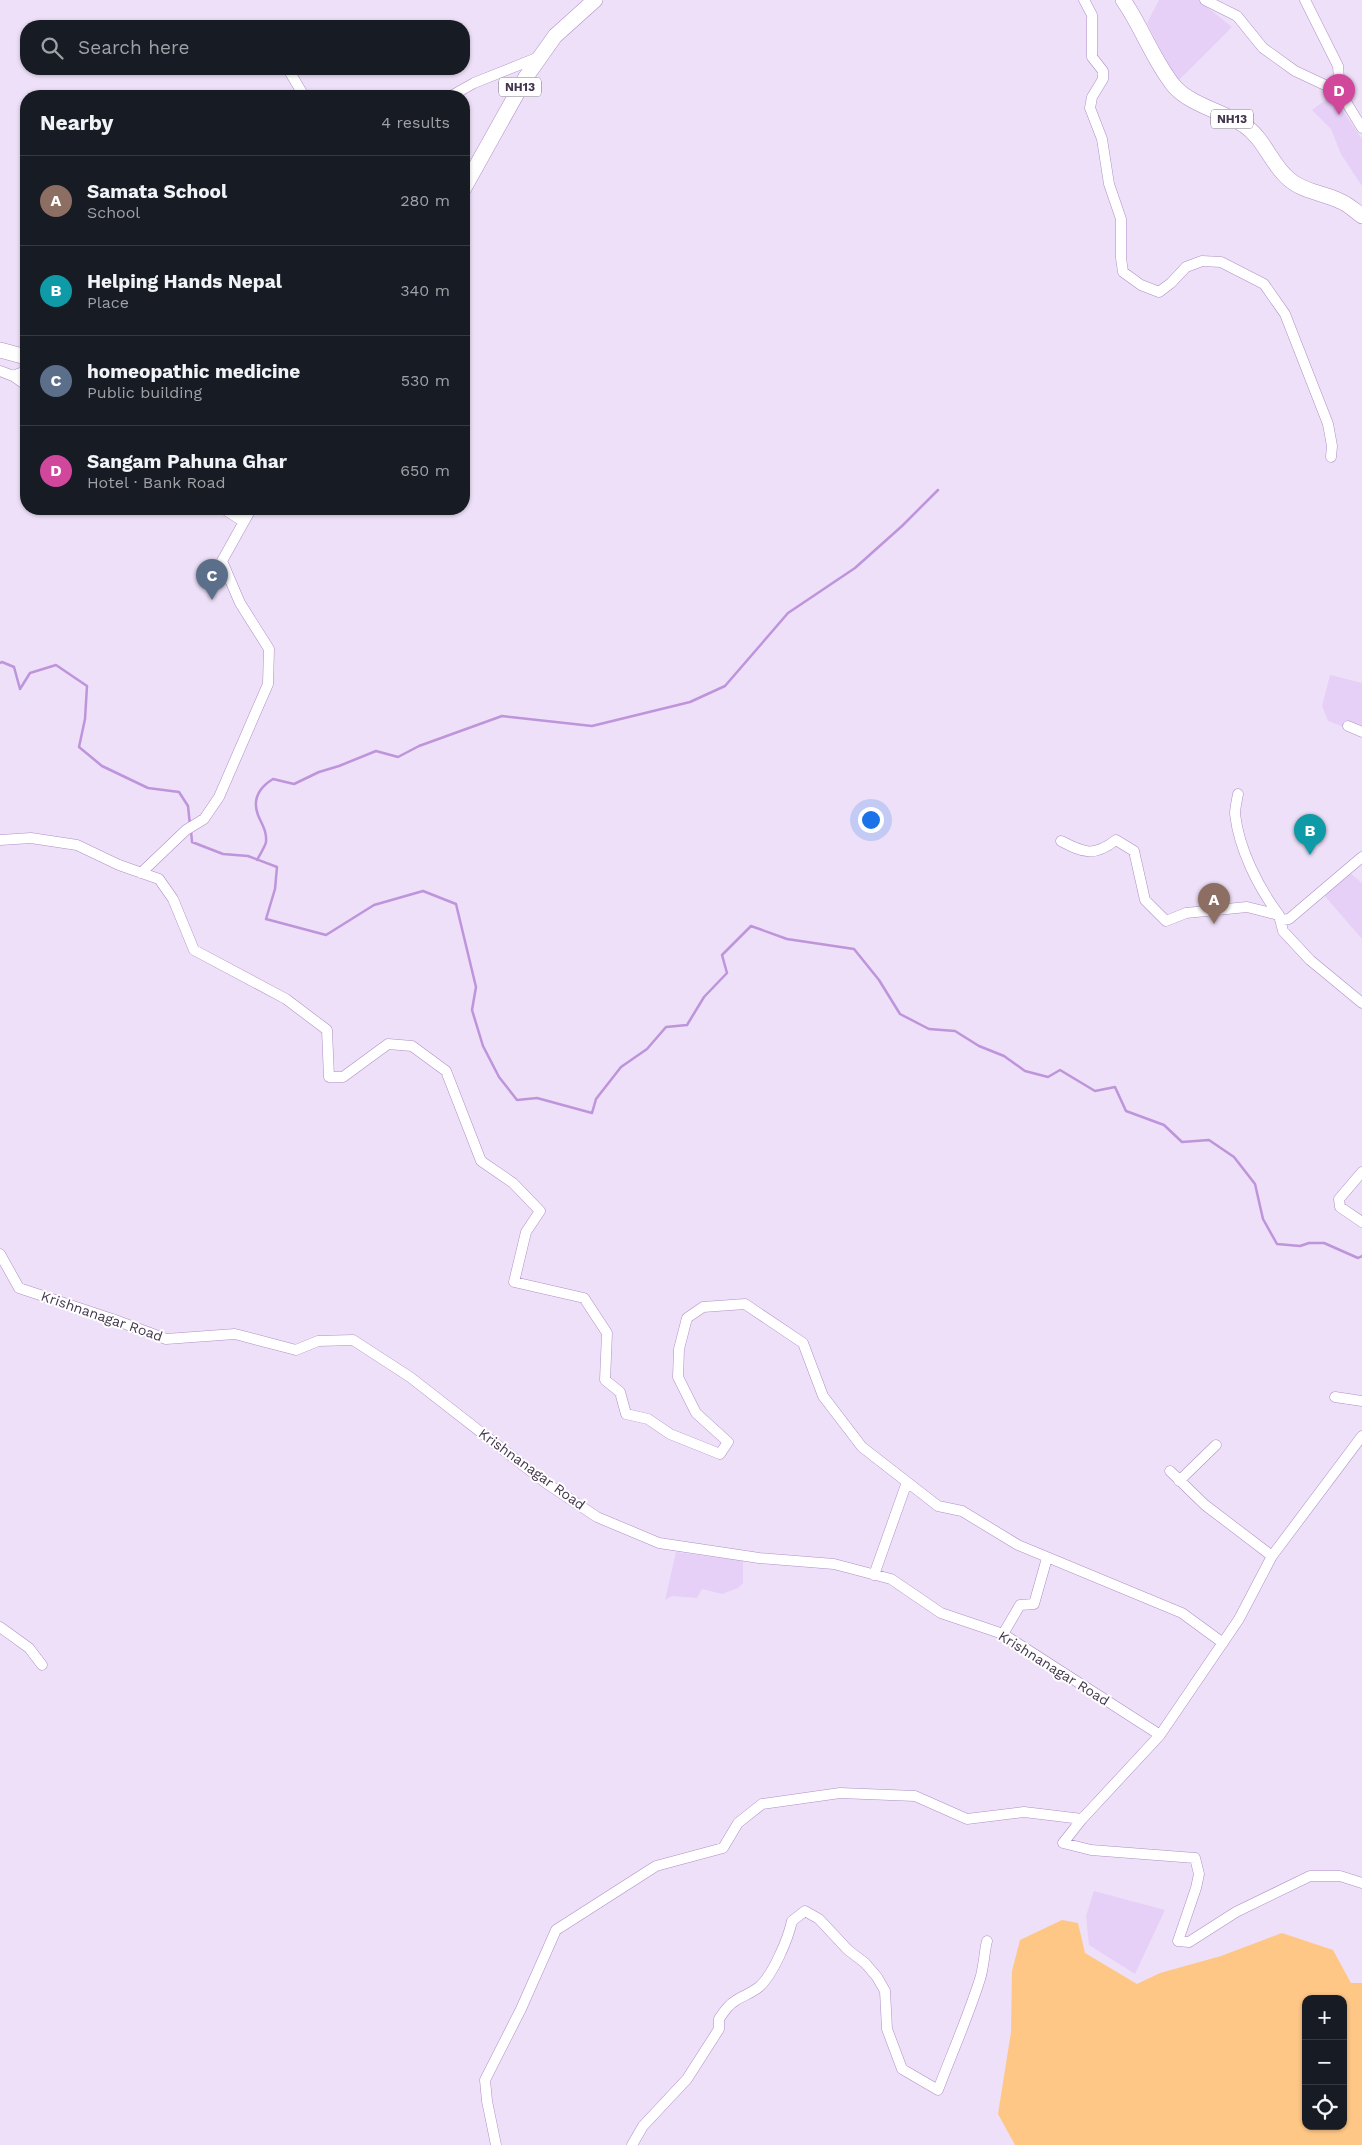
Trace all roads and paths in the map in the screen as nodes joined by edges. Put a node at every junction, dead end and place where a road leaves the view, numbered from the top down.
1 (595, 0) edge
2 (1084, 0) edge
3 (1123, 0) edge
4 (1205, 0) edge
5 (1305, 0) edge
6 (540, 57) junction
7 (291, 75) edge
8 (298, 90) edge
9 (462, 90) edge
10 (1340, 92) junction
11 (1362, 128) edge
12 (470, 177) edge
13 (1362, 216) edge
14 (0, 350) edge
15 (20, 355) edge
16 (0, 371) edge
17 (20, 373) edge
18 (13, 376) junction
19 (20, 381) edge
20 (1332, 458) dead end
21 (233, 515) edge
22 (248, 515) edge
23 (244, 522) junction
24 (1348, 726) dead end
25 (1362, 732) edge
26 (1238, 794) dead end
27 (0, 840) edge
28 (1062, 841) dead end
29 (1362, 857) edge
30 (141, 873) junction
31 (1280, 917) junction
32 (1362, 1003) edge
33 (1362, 1172) edge
34 (1362, 1222) edge
35 (0, 1254) edge
36 (1335, 1397) dead end
37 (1362, 1401) edge
38 (1362, 1436) edge
39 (1216, 1445) dead end
40 (1170, 1471) dead end
41 (1179, 1481) junction
42 (907, 1482) junction
43 (1272, 1556) junction
44 (1047, 1558) junction
45 (874, 1575) junction
46 (0, 1627) edge
47 (1003, 1634) junction
48 (1223, 1643) junction
49 (42, 1665) dead end
50 (1160, 1736) junction
51 (1082, 1818) junction
52 (1362, 1883) edge
53 (987, 1941) dead end
54 (496, 2145) edge
55 (632, 2145) edge

1 - 6 highway, NH13
2 - 20 street
3 - 13 highway, NH13
4 - 10 street
5 - 10 street
6 - 9 street
6 - 12 highway, NH13
7 - 8 street
10 - 11 street
14 - 15 highway
16 - 18 street
17 - 18 street
18 - 19 street
21 - 23 street
22 - 23 street
23 - 30 street
24 - 25 street
26 - 31 street
27 - 30 street
28 - 31 street
29 - 31 street
30 - 42 street
31 - 32 street
33 - 34 street
35 - 45 street, Krishnanagar Road
36 - 37 street
38 - 43 street
39 - 41 street
40 - 41 street
41 - 43 street
42 - 44 street
42 - 45 street
43 - 48 street
44 - 47 street
44 - 48 street
45 - 47 street, Krishnanagar Road
46 - 49 street
47 - 50 street, Krishnanagar Road
48 - 50 street
50 - 51 street
51 - 52 street
51 - 54 street
53 - 55 street

